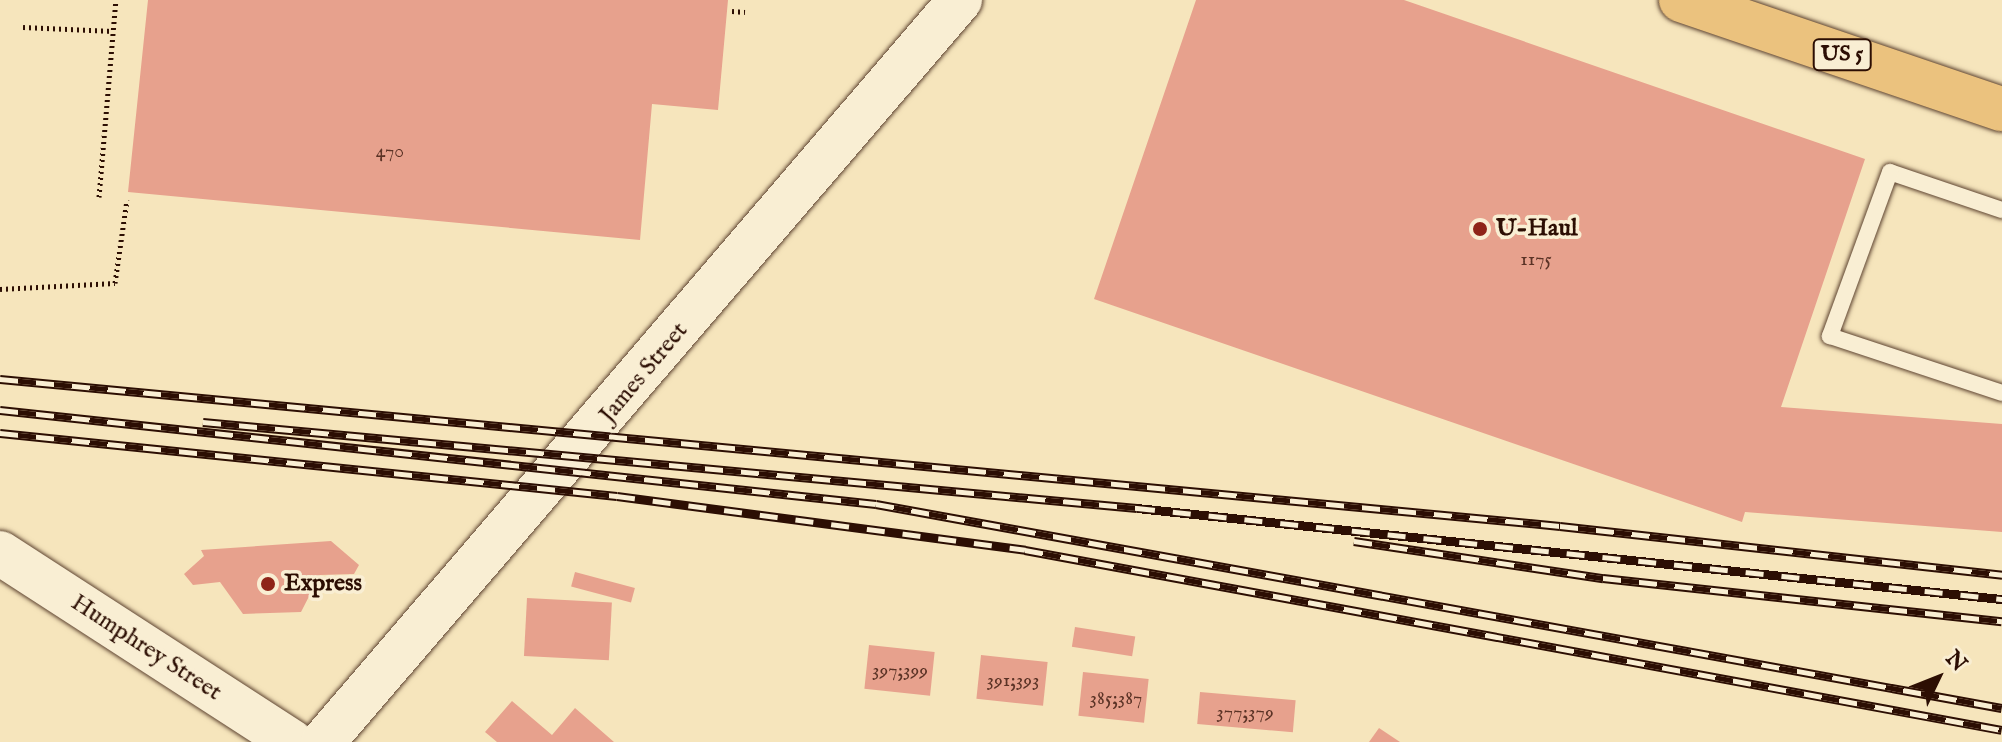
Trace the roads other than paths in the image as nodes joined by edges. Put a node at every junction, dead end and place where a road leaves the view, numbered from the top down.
1 (960, 0) edge
2 (1681, 0) edge
3 (2002, 109) edge
4 (2002, 210) edge
5 (2002, 393) edge
6 (0, 553) edge
7 (292, 742) edge
8 (323, 742) edge

1 - 8 street, James Street
2 - 3 main road, US 5
4 - 5 lane
6 - 7 street, Humphrey Street

